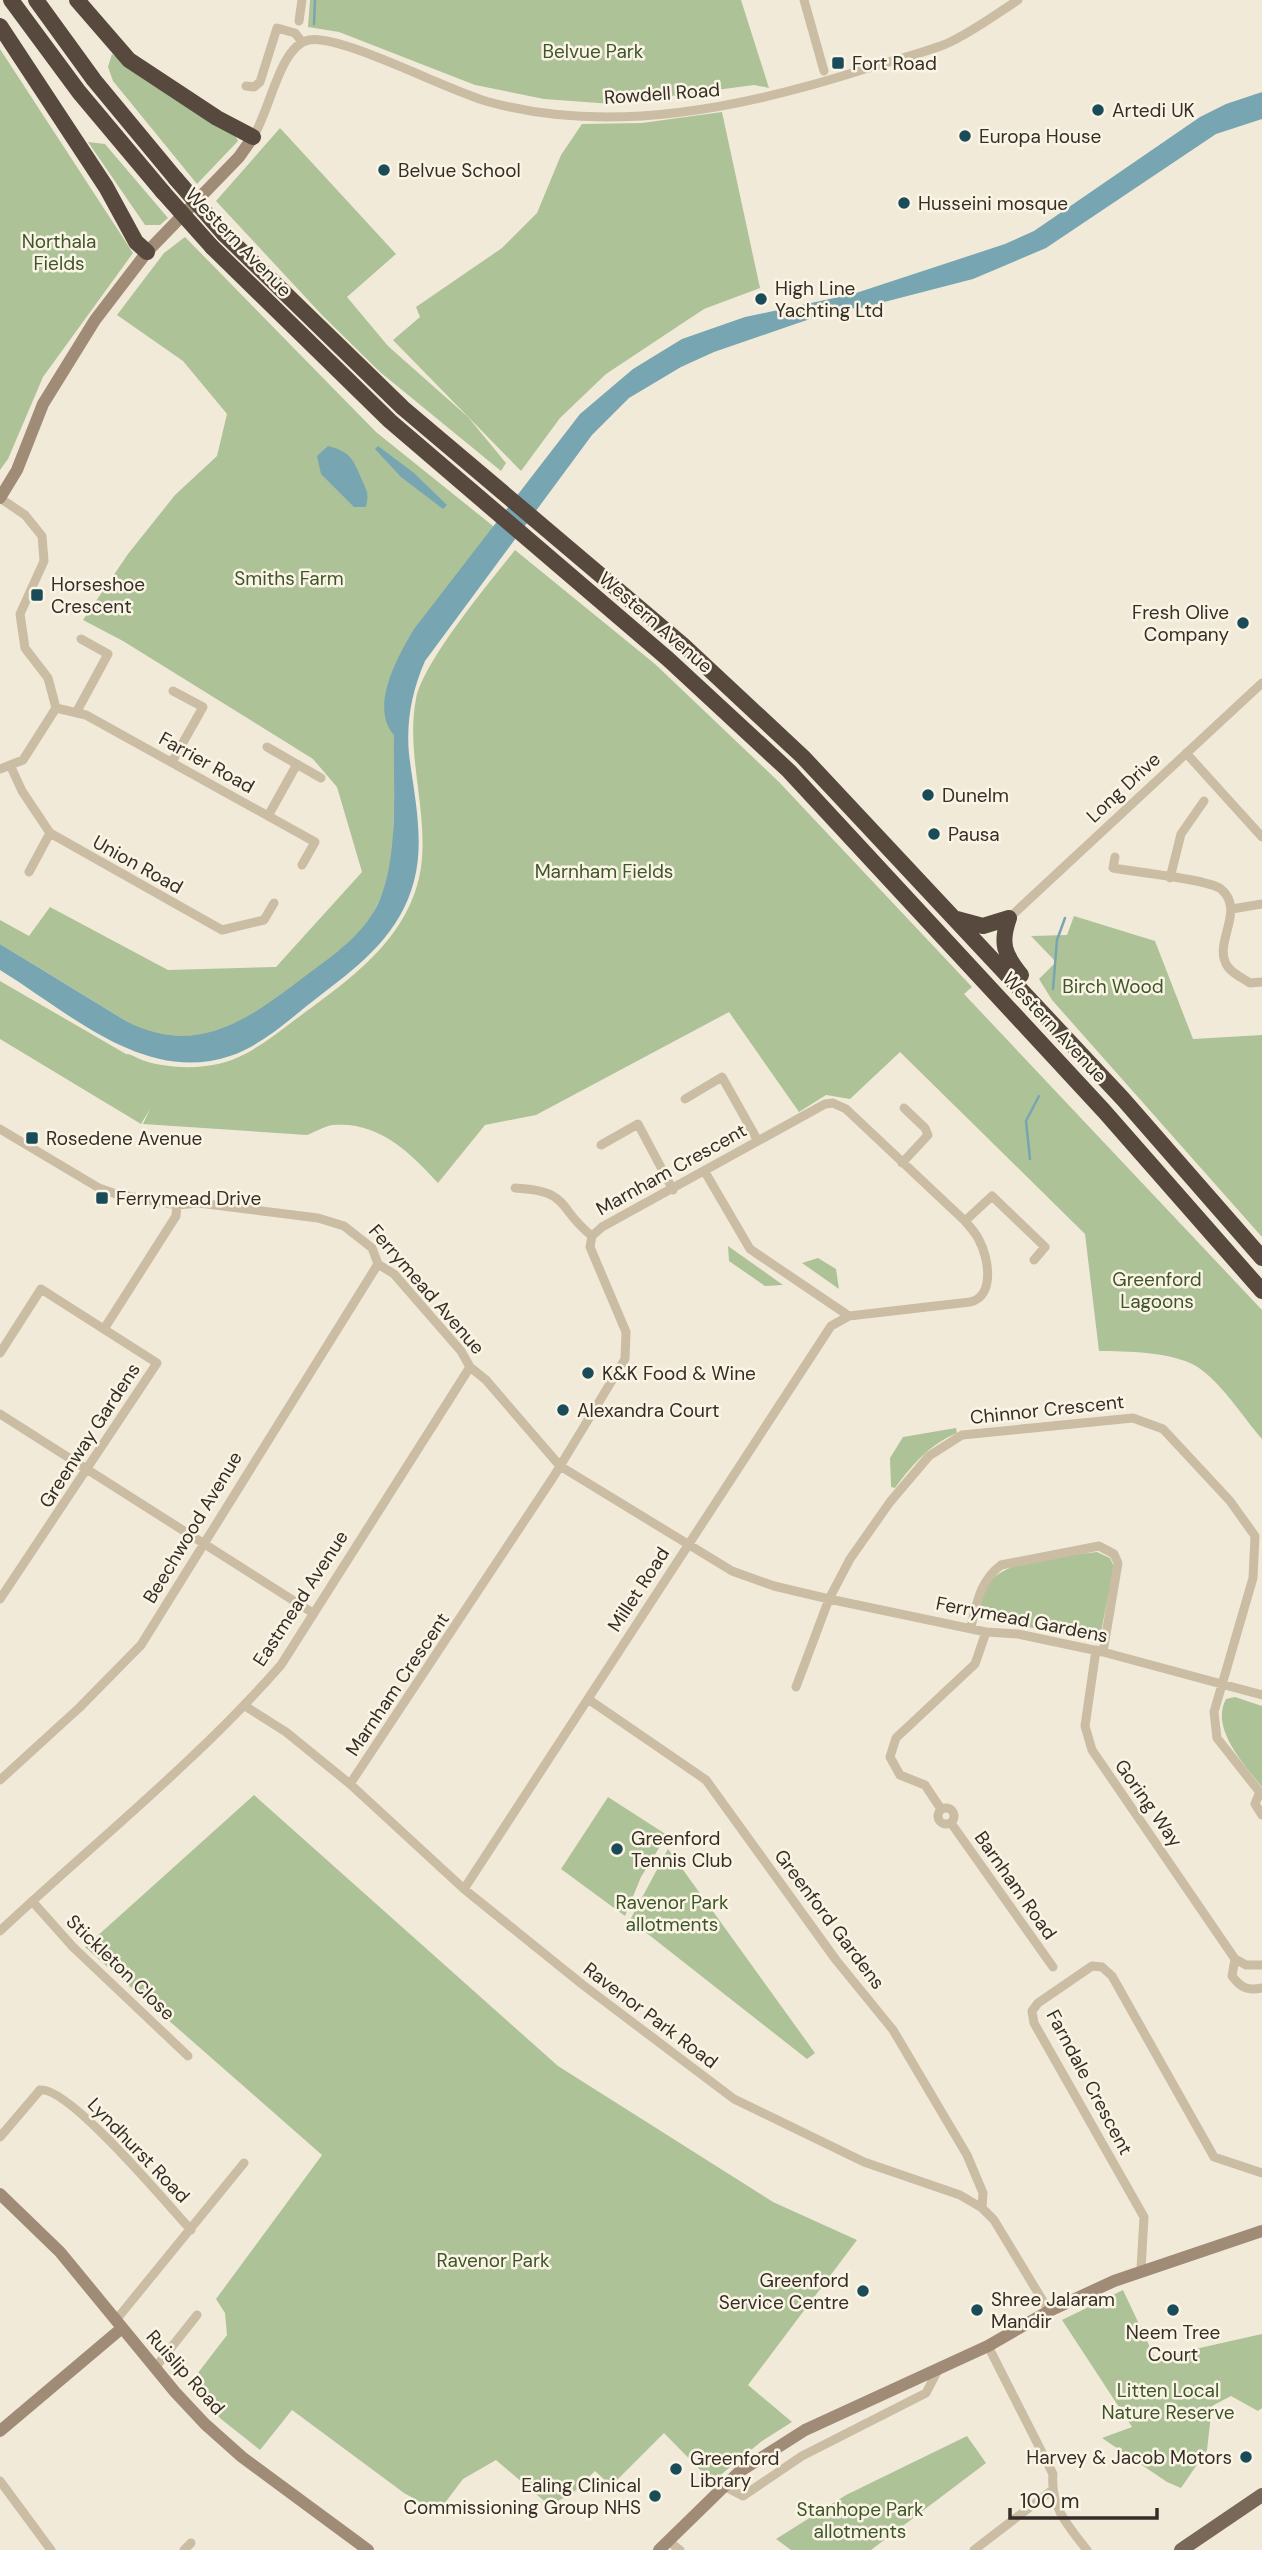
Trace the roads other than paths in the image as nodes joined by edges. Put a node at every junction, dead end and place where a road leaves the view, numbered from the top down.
1 (11, 0) edge
2 (77, 0) edge
3 (302, 0) edge
4 (804, 0) edge
5 (1018, 0) edge
6 (40, 4) edge
7 (299, 21) dead end
8 (0, 26) edge
9 (302, 42) junction
10 (824, 71) dead end
11 (246, 86) dead end
12 (253, 137) junction
13 (147, 252) junction
14 (0, 498) edge
15 (81, 639) dead end
16 (1262, 683) edge
17 (173, 691) dead end
18 (56, 708) junction
19 (77, 710) junction
20 (267, 747) dead end
21 (1186, 753) junction
22 (172, 762) junction
23 (297, 764) junction
24 (11, 767) junction
25 (0, 769) edge
26 (321, 778) dead end
27 (1205, 801) dead end
28 (268, 816) junction
29 (50, 833) junction
30 (1262, 836) edge
31 (1115, 857) dead end
32 (302, 865) dead end
33 (29, 872) dead end
34 (1170, 878) junction
35 (274, 902) dead end
36 (1262, 904) edge
37 (1232, 909) junction
38 (955, 918) junction
39 (1009, 918) junction
40 (1262, 982) edge
41 (685, 1099) dead end
42 (1123, 1099) junction
43 (904, 1108) dead end
44 (0, 1129) edge
45 (758, 1141) junction
46 (601, 1145) dead end
47 (902, 1163) junction
48 (705, 1172) junction
49 (515, 1188) dead end
50 (673, 1190) junction
51 (177, 1205) junction
52 (965, 1221) junction
53 (592, 1236) junction
54 (1262, 1258) edge
55 (1034, 1260) dead end
56 (379, 1264) junction
57 (1262, 1291) edge
58 (849, 1317) junction
59 (104, 1329) junction
60 (0, 1353) edge
61 (470, 1367) junction
62 (0, 1414) edge
63 (560, 1466) junction
64 (88, 1469) junction
65 (1259, 1537) edge
66 (202, 1543) junction
67 (687, 1545) junction
68 (1257, 1577) edge
69 (774, 1586) joint
70 (0, 1599) edge
71 (830, 1599) junction
72 (313, 1614) junction
73 (971, 1627) junction
74 (986, 1632) junction
75 (1099, 1651) junction
76 (1223, 1682) junction
77 (796, 1687) dead end
78 (1262, 1695) edge
79 (589, 1699) junction
80 (245, 1706) junction
81 (0, 1780) edge
82 (350, 1784) junction
83 (1261, 1795) edge
84 (1262, 1815) edge
85 (464, 1889) junction
86 (32, 1901) junction
87 (0, 1931) edge
88 (1235, 1959) junction
89 (1262, 1965) edge
90 (1053, 1967) dead end
91 (1262, 1988) edge
92 (188, 2056) dead end
93 (0, 2137) edge
94 (244, 2163) dead end
95 (1262, 2173) edge
96 (0, 2194) edge
97 (982, 2208) junction
98 (191, 2230) junction
99 (1262, 2231) edge
100 (1141, 2269) junction
101 (1049, 2311) junction
102 (197, 2315) dead end
103 (119, 2324) junction
104 (988, 2346) junction
105 (155, 2368) junction
106 (938, 2370) junction
107 (0, 2431) edge
108 (0, 2481) edge
109 (724, 2486) junction
110 (1051, 2491) junction
111 (1262, 2495) edge
112 (191, 2543) dead end
113 (664, 2546) edge
114 (51, 2550) edge
115 (184, 2550) edge
116 (368, 2550) edge
117 (680, 2550) edge
118 (974, 2550) edge
119 (1087, 2550) edge
120 (1181, 2550) edge

1 - 57 highway, Western Avenue, bridge
2 - 12 highway
3 - 7 street
4 - 10 street
5 - 9 street, Rowdell Road
6 - 38 highway, Western Avenue, bridge
8 - 13 highway
9 - 11 street
9 - 12 street
12 - 13 street
13 - 14 street
14 - 18 street
15 - 19 street
16 - 21 street, Long Drive
17 - 22 street
18 - 19 street, Farrier Road
18 - 24 street
19 - 22 street, Farrier Road
20 - 23 street
21 - 30 street
21 - 39 street, Long Drive
22 - 28 street, Farrier Road
23 - 26 street
23 - 28 street
24 - 25 street
24 - 29 street, Union Road
27 - 34 street
28 - 32 street, Farrier Road
29 - 33 street
29 - 35 street, Union Road
31 - 34 street
34 - 37 street
36 - 37 street
37 - 40 street
38 - 39 highway
38 - 42 highway, Western Avenue
39 - 42 highway
41 - 45 street
42 - 54 highway, Western Avenue
43 - 47 street
44 - 51 street, Ferrymead Avenue
45 - 47 street, Marnham Crescent
45 - 48 street, Marnham Crescent
46 - 50 street
47 - 52 street, Marnham Crescent
48 - 50 street, Marnham Crescent
48 - 58 street
49 - 53 street
50 - 53 street, Marnham Crescent
51 - 56 street, Ferrymead Avenue
51 - 59 street
52 - 55 street
52 - 58 street, Marnham Crescent
53 - 63 street, Marnham Crescent
56 - 61 street, Ferrymead Avenue
56 - 66 street, Beechwood Avenue
58 - 67 street, Millet Road
59 - 60 street, Greenway Gardens
59 - 64 street, Greenway Gardens
61 - 63 street, Ferrymead Avenue
61 - 72 street, Eastmead Avenue
62 - 64 street
63 - 67 street, Ferrymead Avenue
63 - 82 street, Marnham Crescent
64 - 66 street
64 - 70 street, Greenway Gardens
65 - 68 street, Chinnor Crescent
65 - 71 street, Chinnor Crescent
66 - 72 street
66 - 81 street, Beechwood Avenue
67 - 69 street, Ferrymead Avenue
67 - 79 street, Millet Road
68 - 76 street, Chinnor Crescent
69 - 71 street, Ferrymead Gardens
71 - 73 street, Ferrymead Gardens
71 - 77 street, Chinnor Crescent
72 - 80 street, Eastmead Avenue
73 - 74 street, Ferrymead Gardens
73 - 75 street, Goring Way
74 - 75 street, Ferrymead Gardens
74 - 90 street, Barnham Road
75 - 76 street, Ferrymead Gardens
75 - 88 street, Goring Way
76 - 78 street, Ferrymead Gardens
76 - 83 street, Chinnor Crescent
79 - 85 street, Millet Road
79 - 97 street, Greenford Gardens
80 - 82 street, Ravenor Park Road
80 - 86 street, Eastmead Avenue
82 - 85 street, Ravenor Park Road
83 - 84 street
85 - 97 street, Ravenor Park Road
86 - 87 street, Eastmead Avenue
86 - 92 street, Stickleton Close
88 - 89 street
88 - 91 street, Goring Way
93 - 98 street, Lyndhurst Road
94 - 98 street
95 - 100 street, Farndale Crescent
96 - 103 street, Ruislip Road
97 - 101 street, Ravenor Park Road
98 - 103 street
99 - 100 street
100 - 101 street
101 - 104 street
102 - 105 street
103 - 105 street, Ruislip Road
103 - 107 street
104 - 106 street
104 - 110 street
105 - 116 street, Ruislip Road
106 - 109 street
106 - 109 street
108 - 114 street
109 - 113 street
110 - 118 street
110 - 119 street
111 - 120 main road
112 - 115 street
113 - 117 street

